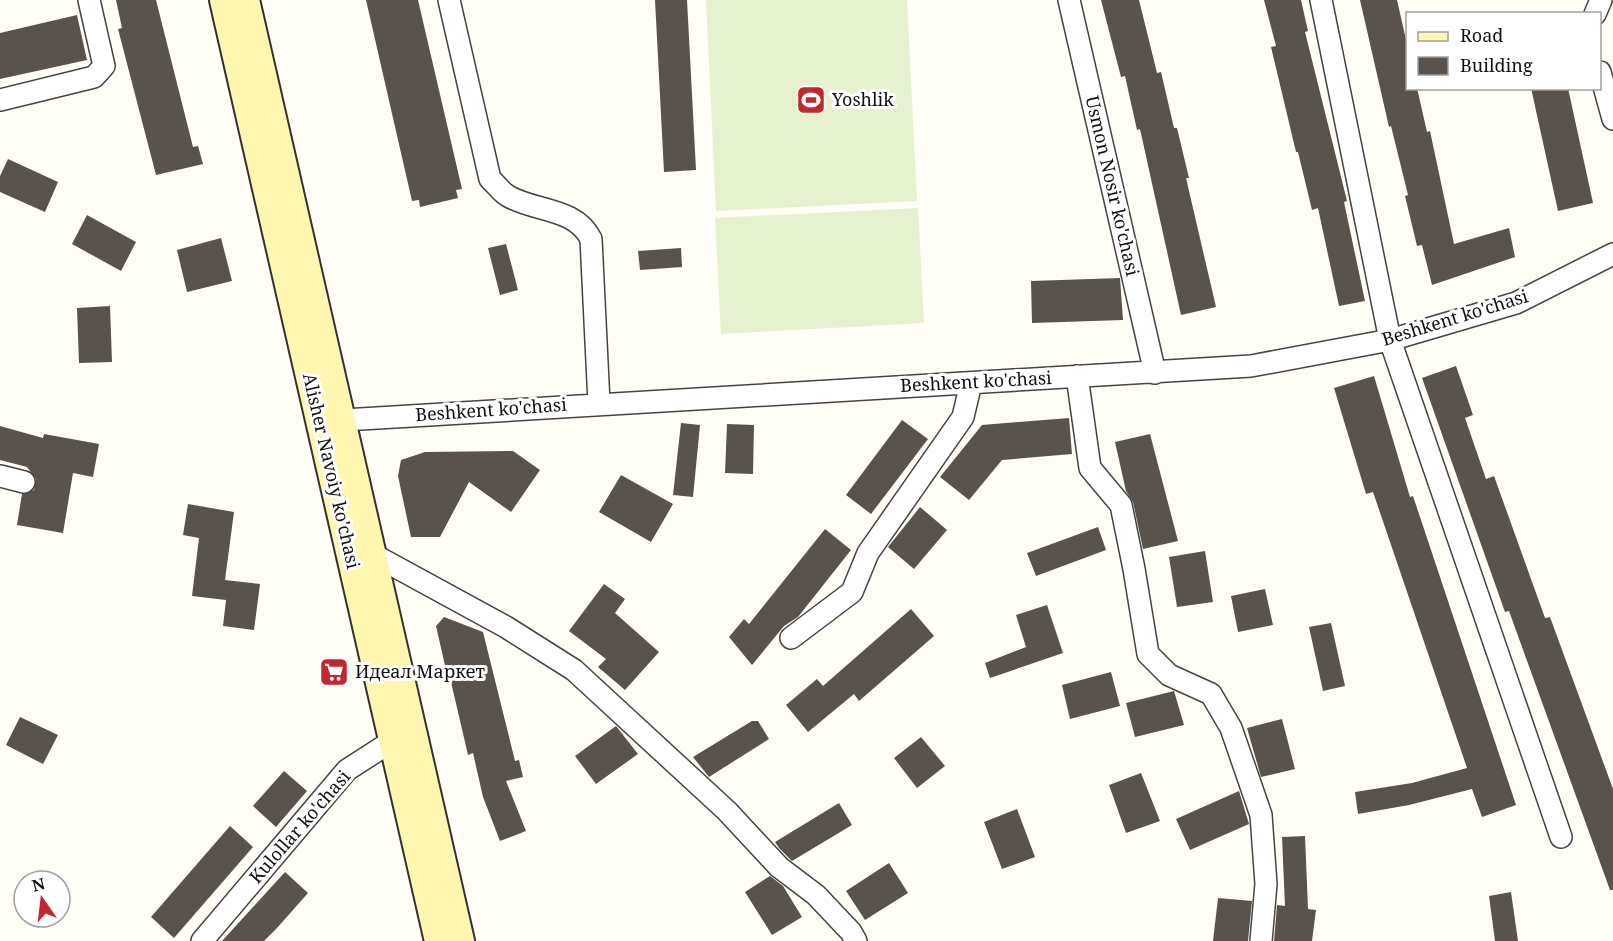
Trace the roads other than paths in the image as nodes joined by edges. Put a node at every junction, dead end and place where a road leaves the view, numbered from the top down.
1 (89, 0) edge
2 (224, 0) edge
3 (245, 0) edge
4 (449, 0) edge
5 (1069, 0) edge
6 (1321, 0) edge
7 (1601, 79) edge
8 (0, 100) edge
9 (1613, 119) edge
10 (1613, 254) edge
11 (1390, 340) junction
12 (1155, 373) junction
13 (1077, 376) junction
14 (970, 383) junction
15 (599, 403) junction
16 (331, 420) junction
17 (0, 476) edge
18 (24, 482) dead end
19 (360, 548) junction
20 (791, 638) dead end
21 (403, 739) junction
22 (1561, 837) dead end
23 (202, 941) edge
24 (439, 941) edge
25 (460, 941) edge
26 (856, 941) edge
27 (1261, 941) edge

1 - 8 street
2 - 16 main road, Alisher Navoiy ko'chasi
3 - 16 main road, Alisher Navoiy ko'chasi
4 - 15 street
5 - 12 street, Usmon Nosir ko'chasi
6 - 11 street
7 - 9 street
10 - 11 street, Beshkent ko'chasi
11 - 12 street, Beshkent ko'chasi
11 - 22 street
12 - 13 street, Beshkent ko'chasi
13 - 14 street, Beshkent ko'chasi
13 - 27 street
14 - 15 street, Beshkent ko'chasi
14 - 20 street
15 - 16 street, Beshkent ko'chasi
16 - 19 main road, Alisher Navoiy ko'chasi
17 - 18 street
19 - 21 main road, Alisher Navoiy ko'chasi
19 - 26 street
21 - 23 street, Kulollar ko'chasi
21 - 24 main road, Alisher Navoiy ko'chasi
21 - 25 main road, Alisher Navoiy ko'chasi

